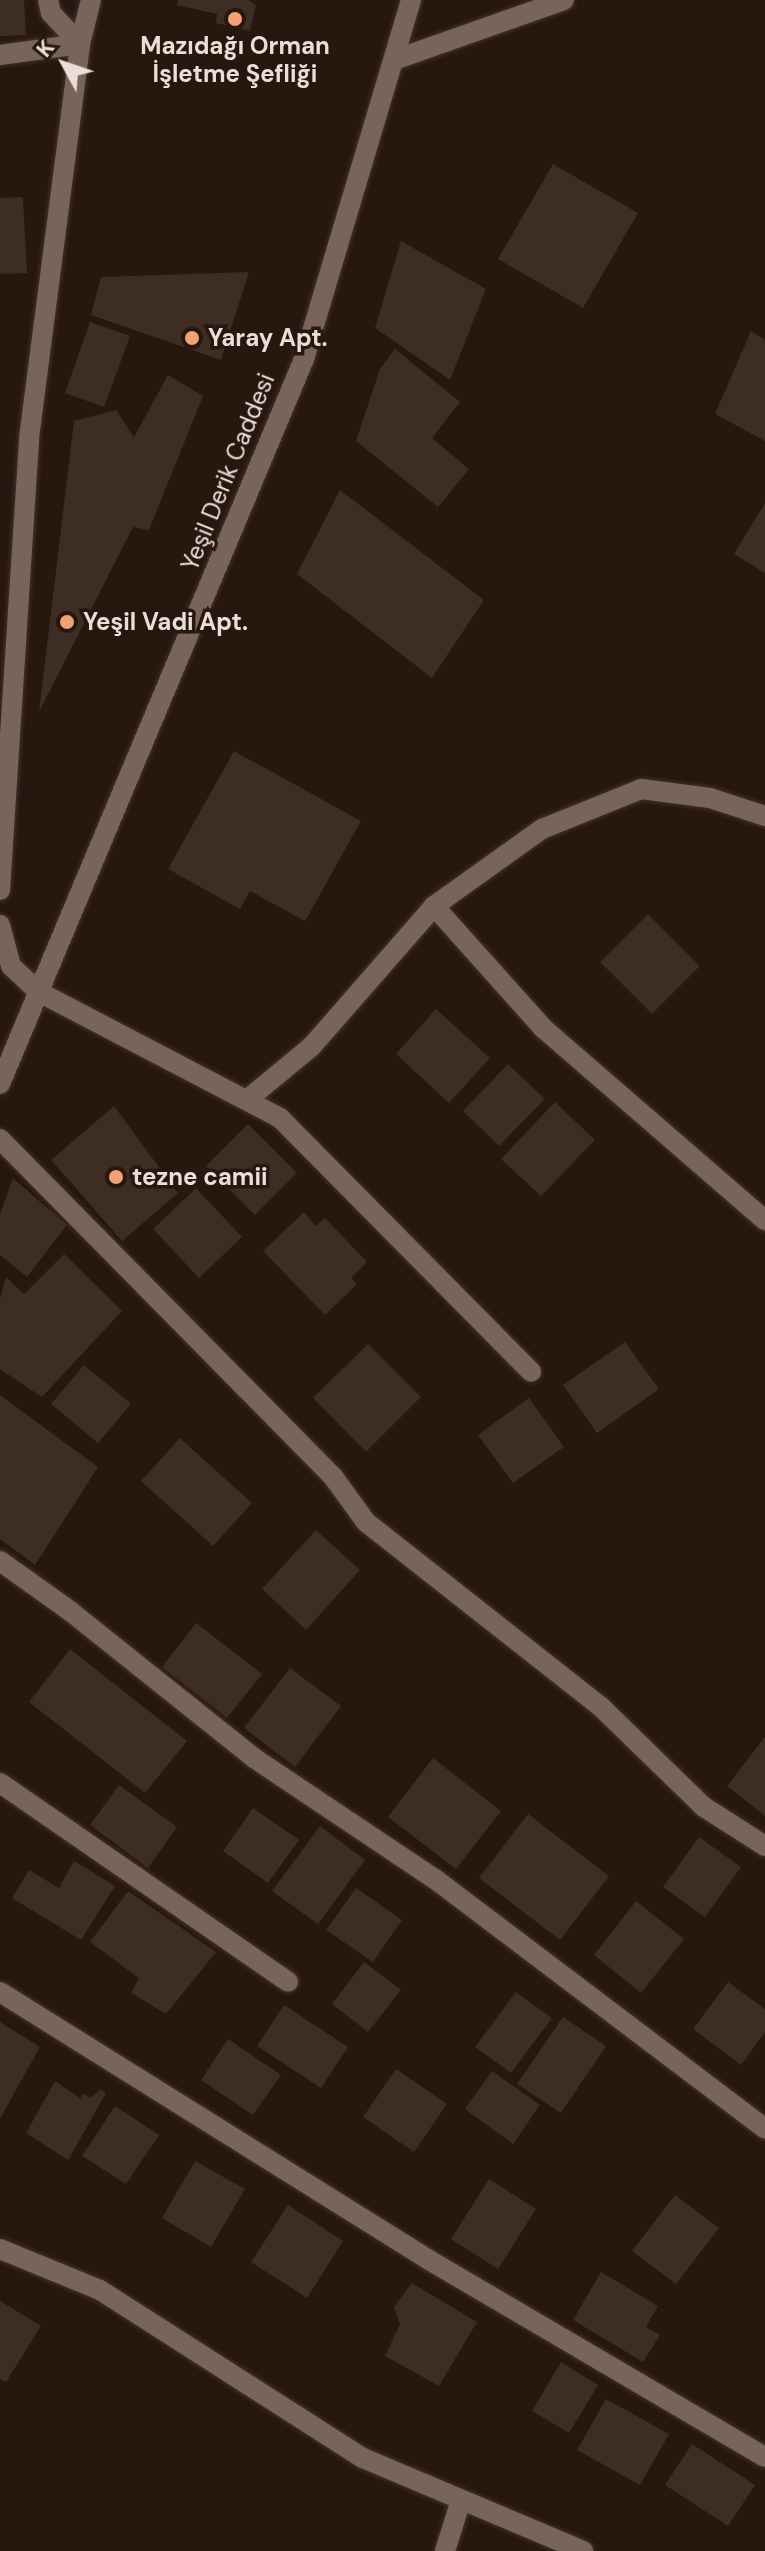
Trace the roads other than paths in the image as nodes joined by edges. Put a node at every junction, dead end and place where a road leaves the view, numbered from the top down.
1 (48, 0) edge
2 (91, 0) edge
3 (411, 0) edge
4 (564, 0) edge
5 (80, 44) junction
6 (0, 55) edge
7 (394, 60) junction
8 (765, 816) edge
9 (0, 890) edge
10 (434, 906) junction
11 (0, 925) edge
12 (39, 992) junction
13 (0, 1084) edge
14 (248, 1099) junction
15 (0, 1139) edge
16 (765, 1220) edge
17 (531, 1372) dead end
18 (0, 1561) edge
19 (0, 1783) edge
20 (765, 1846) edge
21 (288, 1982) dead end
22 (0, 1992) edge
23 (765, 2129) edge
24 (0, 2249) edge
25 (765, 2457) edge
26 (461, 2500) junction
27 (445, 2551) edge
28 (583, 2551) edge

1 - 5 street
2 - 5 street
3 - 7 street, Yeşil Derik Caddesi
4 - 7 street
5 - 6 street
5 - 9 street
7 - 12 street, Yeşil Derik Caddesi
8 - 10 street
10 - 14 street
10 - 16 street
11 - 12 street
12 - 13 street, Yeşil Derik Caddesi
12 - 14 street
14 - 17 street
15 - 20 street
18 - 23 street
19 - 21 street
22 - 25 street
24 - 26 street
26 - 27 street
26 - 28 street

